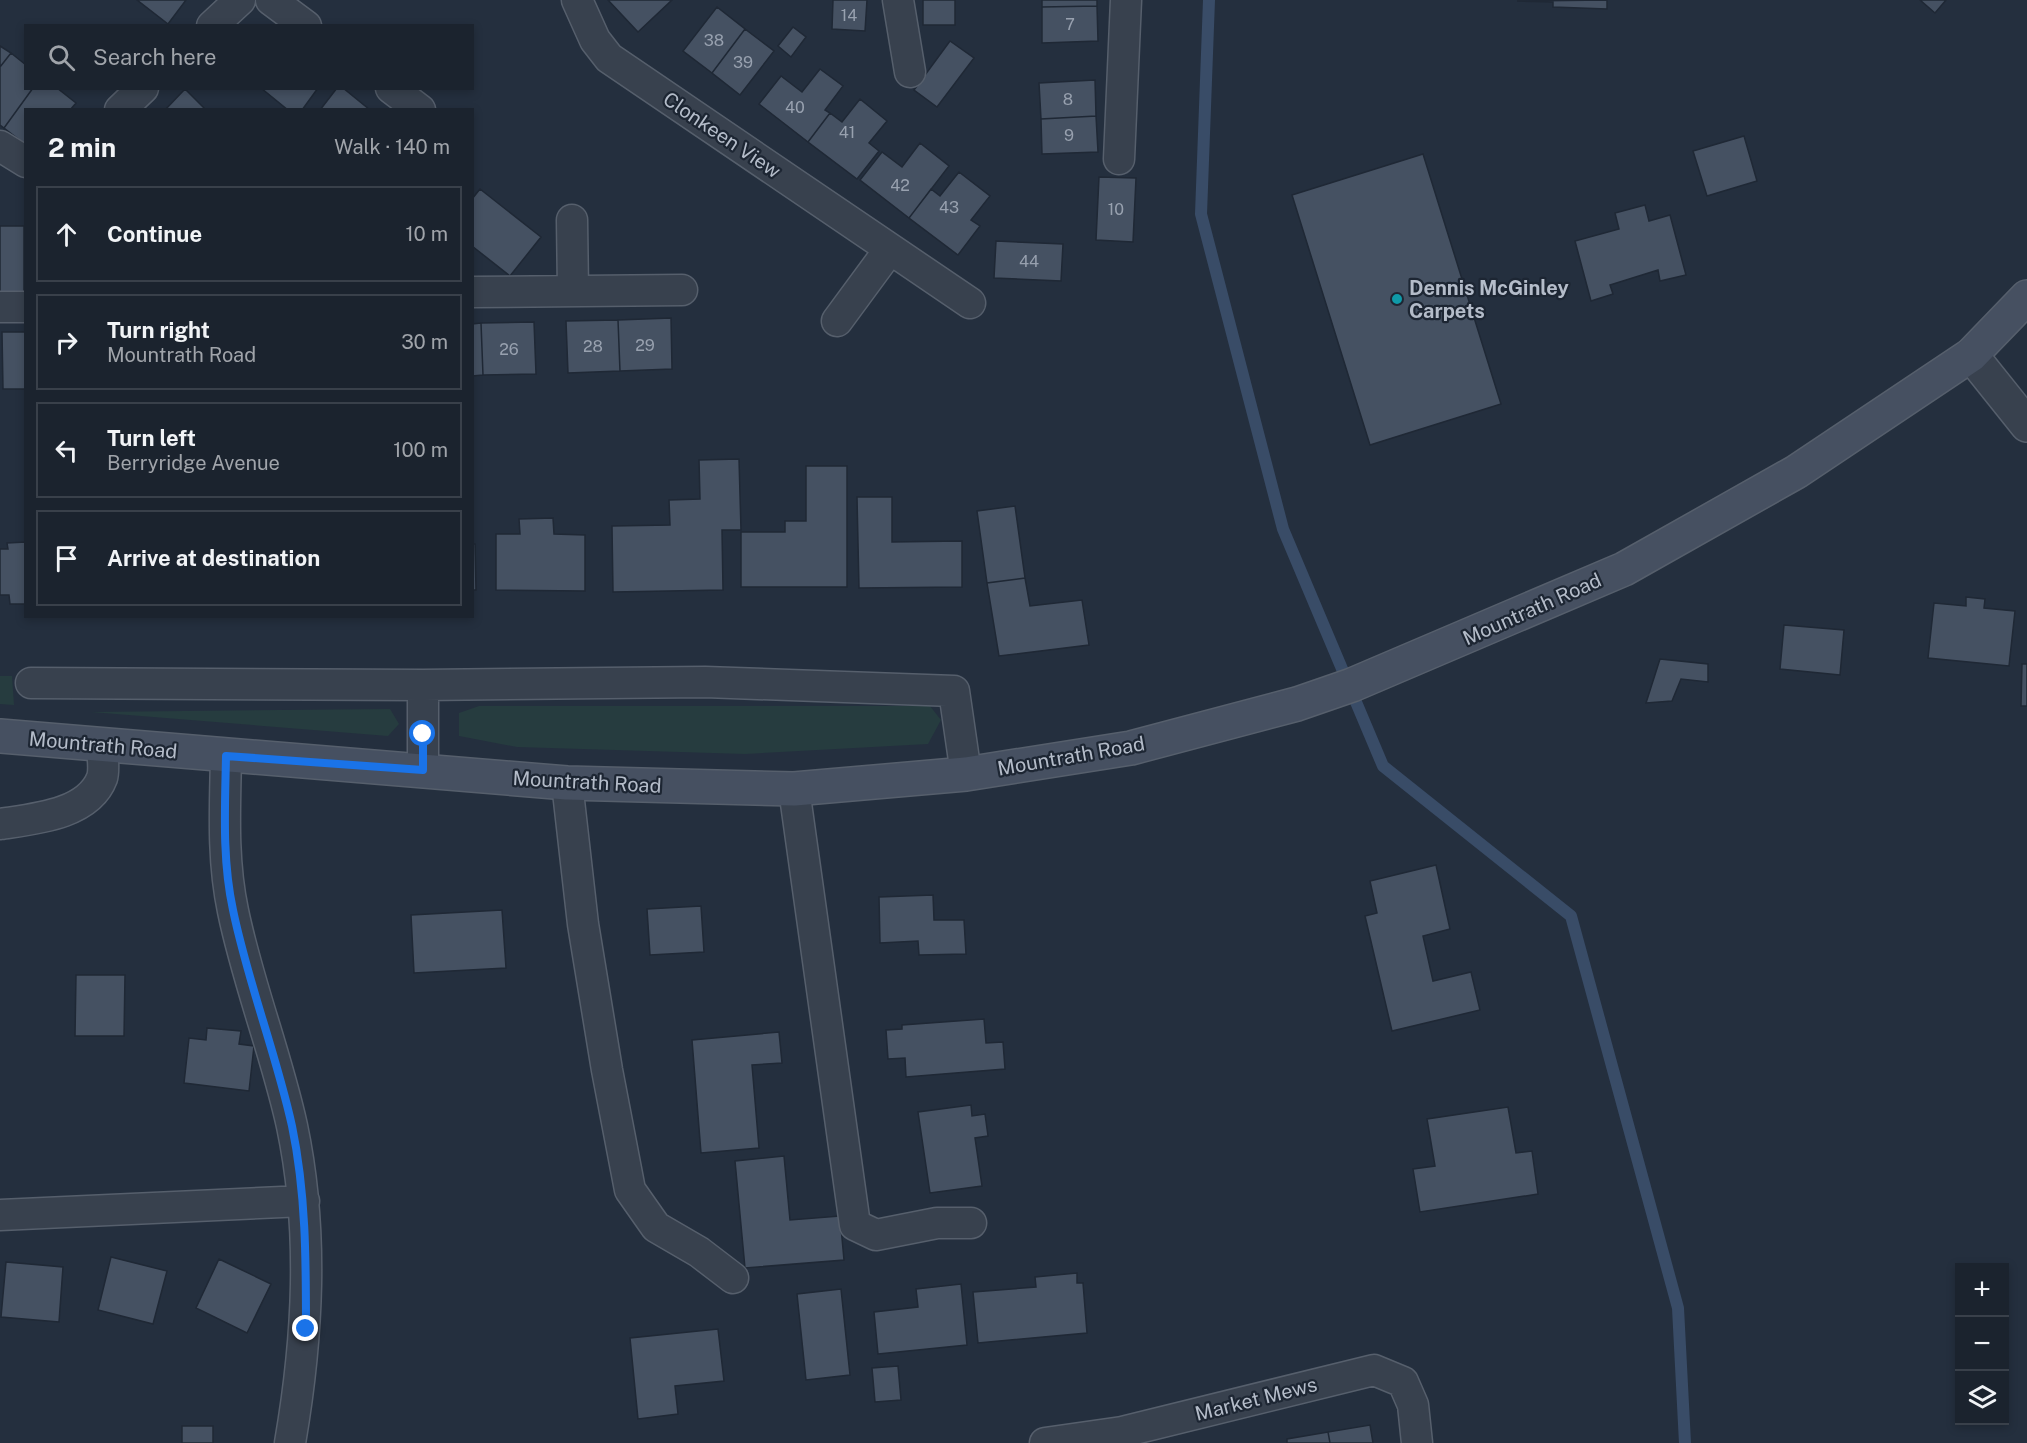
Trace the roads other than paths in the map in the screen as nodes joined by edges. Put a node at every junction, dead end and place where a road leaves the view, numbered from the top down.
1 (240, 0) edge
2 (271, 0) edge
3 (577, 0) edge
4 (898, 0) edge
5 (1126, 0) edge
6 (214, 24) edge
7 (303, 24) edge
8 (910, 72) dead end
9 (141, 90) edge
10 (394, 90) edge
11 (122, 108) edge
12 (417, 108) edge
13 (0, 146) edge
14 (1119, 159) dead end
15 (24, 161) edge
16 (572, 220) dead end
17 (890, 249) junction
18 (682, 290) dead end
19 (573, 291) junction
20 (474, 292) edge
21 (2027, 297) edge
22 (970, 303) dead end
23 (0, 307) edge
24 (24, 307) edge
25 (837, 321) dead end
26 (1971, 355) junction
27 (2027, 425) edge
28 (31, 684) dead end
29 (423, 685) junction
30 (0, 736) edge
31 (102, 745) junction
32 (226, 756) junction
33 (423, 770) junction
34 (966, 774) junction
35 (567, 783) junction
36 (794, 789) junction
37 (0, 824) edge
38 (304, 1201) junction
39 (0, 1215) edge
40 (971, 1223) dead end
41 (733, 1278) dead end
42 (290, 1443) edge
43 (1045, 1443) edge
44 (1417, 1443) edge

1 - 6 street
2 - 7 street
3 - 17 street, Clonkeen View
4 - 8 street
5 - 14 street
9 - 11 street
10 - 12 street
13 - 15 street
16 - 19 street
17 - 22 street, Clonkeen View
17 - 25 street
18 - 19 street
19 - 20 street
21 - 26 main road, Mountrath Road
23 - 24 street
26 - 27 street
26 - 34 main road, Mountrath Road
28 - 29 street
29 - 33 street
29 - 34 street
30 - 31 main road, Mountrath Road
31 - 32 main road, Mountrath Road
31 - 37 street
32 - 33 main road, Mountrath Road
32 - 38 street
33 - 35 main road, Mountrath Road
34 - 36 main road, Mountrath Road
35 - 36 main road, Mountrath Road
35 - 41 street
36 - 40 street
38 - 39 street
38 - 42 street
43 - 44 street, Market Mews

